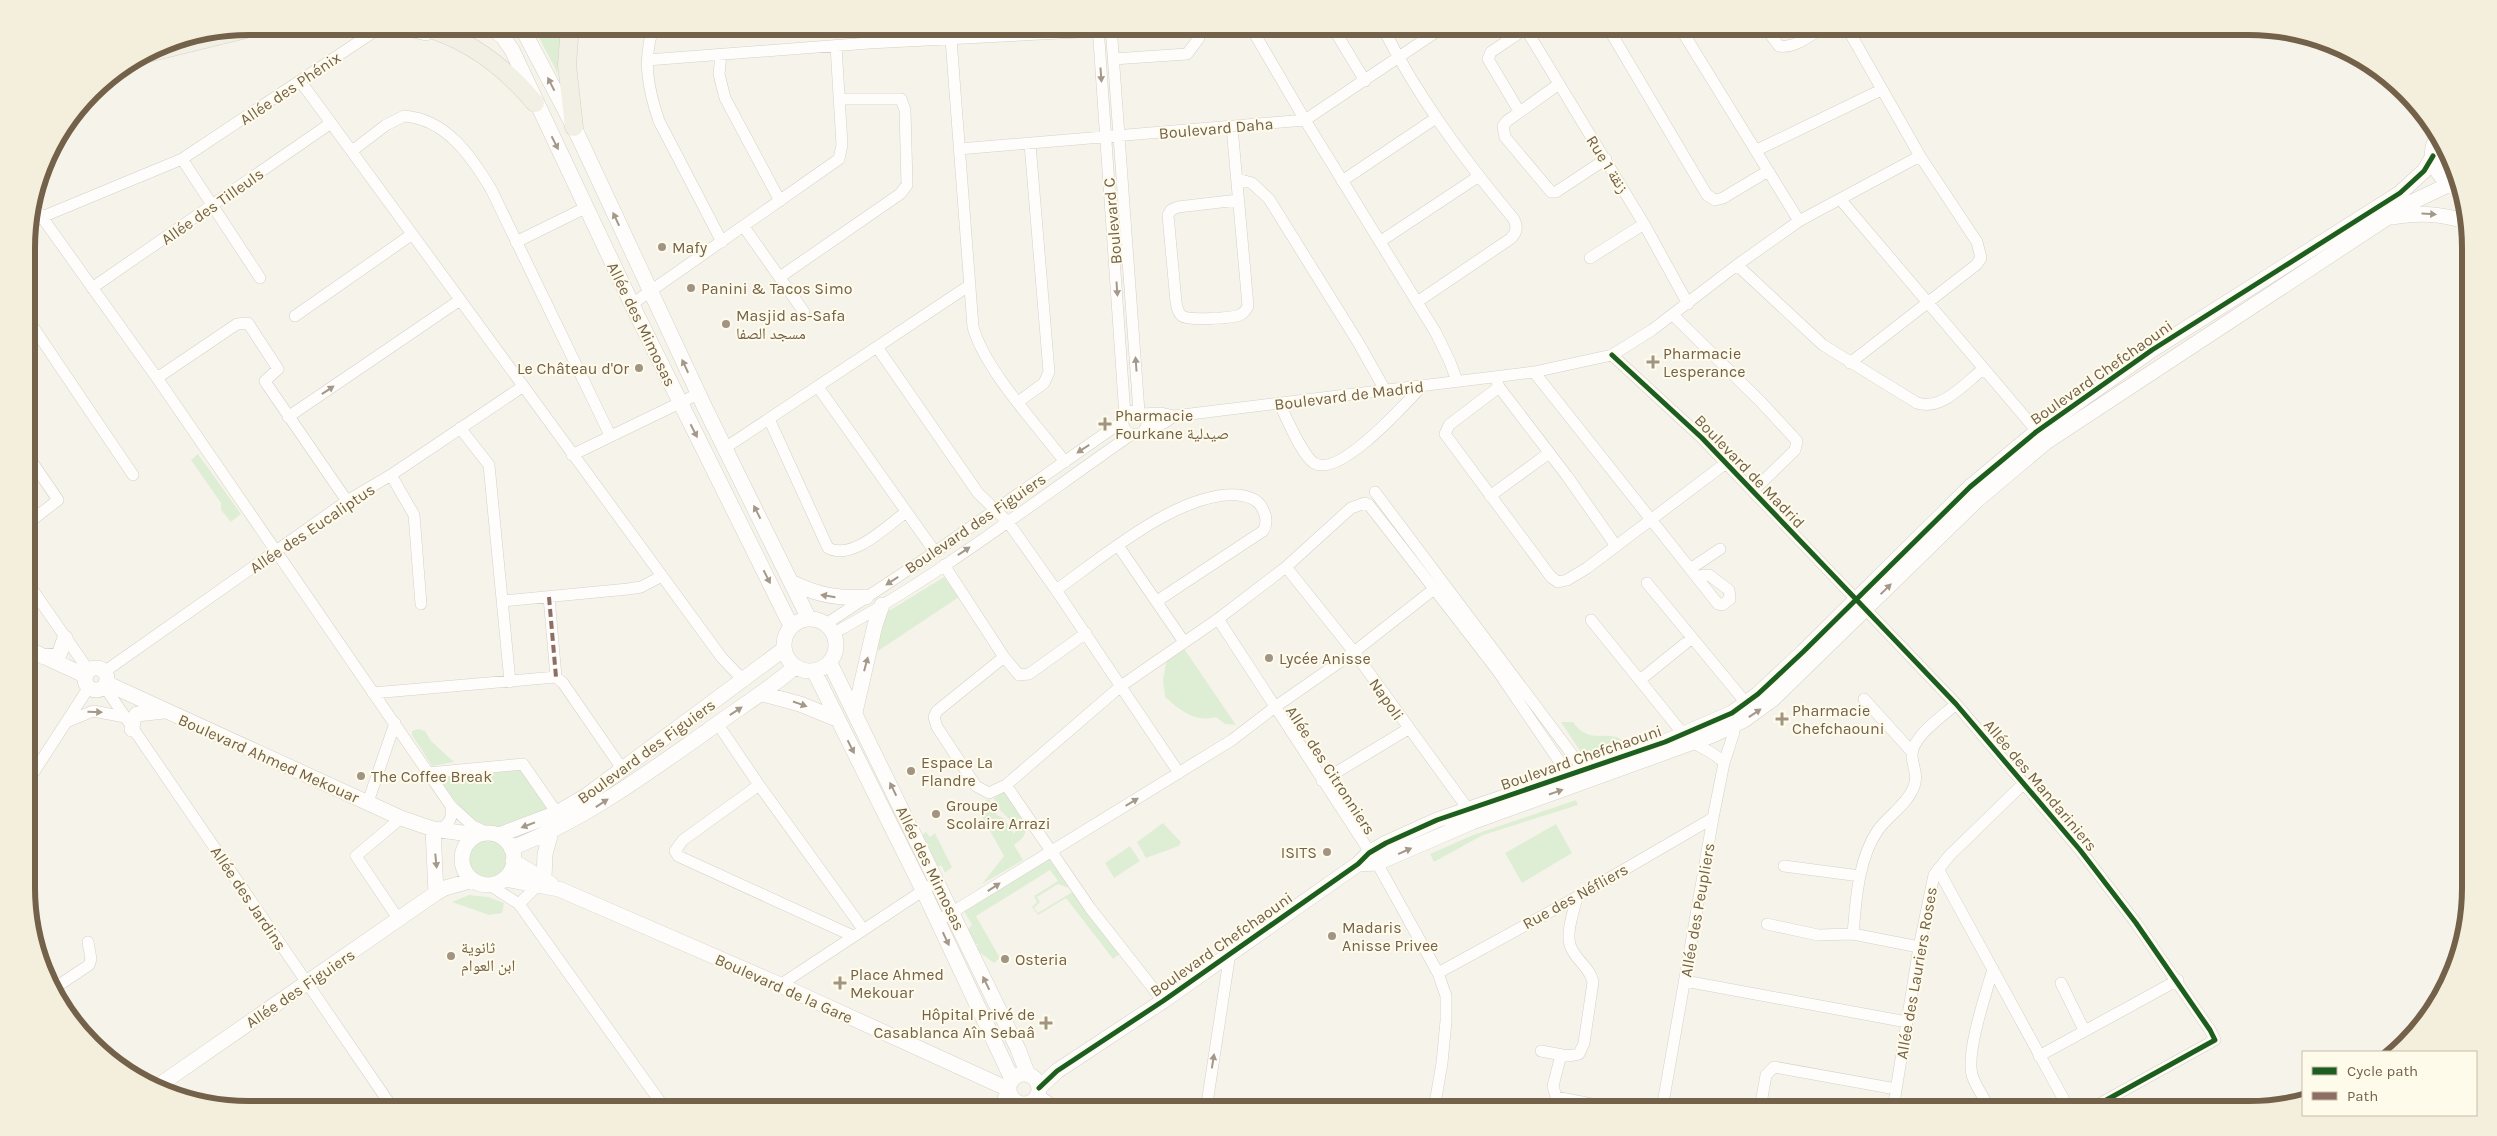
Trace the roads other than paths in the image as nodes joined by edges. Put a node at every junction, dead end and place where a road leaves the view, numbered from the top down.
1 (369, 35) edge
2 (426, 35) edge
3 (446, 35) edge
4 (499, 35) edge
5 (526, 35) edge
6 (569, 35) edge
7 (652, 35) edge
8 (869, 35) edge
9 (950, 35) edge
10 (1017, 35) edge
11 (1098, 35) edge
12 (1112, 35) edge
13 (1255, 35) edge
14 (1337, 35) edge
15 (1386, 35) edge
16 (1432, 35) edge
17 (1515, 35) edge
18 (1529, 35) edge
19 (1612, 35) edge
20 (1684, 35) edge
21 (1771, 35) edge
22 (1811, 35) edge
23 (1851, 35) edge
24 (1199, 38) dead end
25 (950, 40) junction
26 (869, 43) junction
27 (836, 46) junction
28 (721, 55) junction
29 (1113, 59) junction
30 (1398, 59) junction
31 (646, 60) junction
32 (1365, 81) junction
33 (301, 82) junction
34 (1559, 84) junction
35 (1881, 90) junction
36 (840, 99) junction
37 (538, 108) junction
38 (1519, 111) junction
39 (1436, 118) junction
40 (1304, 120) junction
41 (331, 123) junction
42 (574, 127) junction
43 (1232, 127) junction
44 (1118, 136) junction
45 (1104, 137) junction
46 (1030, 144) junction
47 (2435, 145) edge
48 (959, 149) junction
49 (1757, 150) junction
50 (352, 151) junction
51 (1920, 156) junction
52 (2433, 156) junction
53 (182, 159) junction
54 (1606, 159) junction
55 (1768, 172) junction
56 (1479, 176) junction
57 (1237, 179) junction
58 (1342, 181) junction
59 (2452, 184) edge
60 (2453, 187) edge
61 (1840, 199) junction
62 (1238, 200) junction
63 (780, 201) junction
64 (213, 205) junction
65 (587, 207) junction
66 (38, 212) edge
67 (42, 217) junction
68 (2388, 218) junction
69 (37, 219) edge
70 (2460, 219) edge
71 (1799, 222) junction
72 (1644, 224) junction
73 (744, 227) junction
74 (411, 235) junction
75 (1380, 241) junction
76 (516, 242) junction
77 (722, 242) junction
78 (1590, 258) dead end
79 (1737, 265) junction
80 (780, 277) junction
81 (260, 278) dead end
82 (970, 285) junction
83 (92, 288) junction
84 (650, 292) junction
85 (460, 300) junction
86 (1417, 302) junction
87 (632, 304) junction
88 (1688, 304) junction
89 (1928, 304) junction
90 (804, 312) dead end
91 (1673, 315) junction
92 (295, 316) dead end
93 (35, 330) edge
94 (877, 347) junction
95 (1612, 355) junction
96 (1850, 363) junction
97 (1982, 370) junction
98 (1534, 372) junction
99 (157, 378) junction
100 (1477, 378) junction
101 (1457, 381) junction
102 (1497, 382) junction
103 (1423, 385) junction
104 (522, 387) junction
105 (818, 387) junction
106 (1385, 390) junction
107 (698, 394) junction
108 (1483, 399) junction
109 (680, 402) junction
110 (1018, 402) junction
111 (1279, 403) junction
112 (1141, 413) junction
113 (1174, 416) junction
114 (288, 417) junction
115 (769, 419) junction
116 (1124, 419) junction
117 (460, 428) junction
118 (1145, 429) junction
119 (1132, 434) junction
120 (610, 436) junction
121 (2041, 437) junction
122 (725, 448) junction
123 (1549, 453) junction
124 (572, 455) junction
125 (1065, 462) junction
126 (1726, 463) junction
127 (35, 466) edge
128 (134, 475) dead end
129 (391, 475) junction
130 (1753, 491) junction
131 (1375, 492) dead end
132 (1490, 496) junction
133 (348, 501) junction
134 (995, 510) junction
135 (906, 512) junction
136 (35, 518) edge
137 (1651, 520) junction
138 (1008, 522) junction
139 (1616, 546) junction
140 (1118, 547) junction
141 (1720, 549) dead end
142 (277, 552) junction
143 (935, 552) junction
144 (944, 565) junction
145 (1286, 567) junction
146 (662, 576) junction
147 (793, 584) junction
148 (1648, 584) dead end
149 (1434, 589) junction
150 (1056, 590) junction
151 (35, 593) edge
152 (549, 597) junction
153 (866, 597) junction
154 (503, 601) junction
155 (1157, 601) junction
156 (421, 604) dead end
157 (1861, 604) junction
158 (882, 605) junction
159 (809, 619) junction
160 (1218, 619) junction
161 (1591, 620) dead end
162 (792, 626) junction
163 (830, 629) junction
164 (1086, 633) junction
165 (65, 638) junction
166 (1692, 638) junction
167 (1184, 642) junction
168 (784, 649) junction
169 (1354, 652) junction
170 (35, 653) edge
171 (44, 657) junction
172 (1004, 657) junction
173 (830, 663) junction
174 (795, 667) junction
175 (814, 672) junction
176 (556, 677) junction
177 (96, 679) junction
178 (1640, 680) junction
179 (744, 681) junction
180 (510, 682) junction
181 (1121, 686) junction
182 (373, 693) junction
183 (763, 694) junction
184 (1864, 700) dead end
185 (1746, 703) junction
186 (1956, 704) junction
187 (1275, 707) junction
188 (165, 711) junction
189 (855, 712) junction
190 (836, 719) junction
191 (1733, 719) junction
192 (67, 722) junction
193 (128, 723) junction
194 (395, 723) junction
195 (717, 723) junction
196 (1408, 729) junction
197 (1687, 739) junction
198 (1912, 752) junction
199 (1724, 763) junction
200 (1583, 769) junction
201 (623, 770) junction
202 (35, 771) edge
203 (428, 772) junction
204 (1179, 773) junction
205 (1568, 774) junction
206 (1322, 781) junction
207 (2024, 783) junction
208 (759, 785) junction
209 (1006, 785) junction
210 (368, 802) junction
211 (451, 806) junction
212 (1468, 809) junction
213 (557, 814) junction
214 (402, 818) junction
215 (1713, 818) junction
216 (433, 829) junction
217 (551, 832) junction
218 (488, 834) junction
219 (1051, 851) junction
220 (512, 855) junction
221 (1373, 858) junction
222 (462, 859) junction
223 (1784, 866) dead end
224 (1938, 869) junction
225 (1860, 876) junction
226 (504, 879) junction
227 (473, 880) junction
228 (542, 881) junction
229 (937, 881) junction
230 (488, 884) junction
231 (923, 890) junction
232 (440, 891) junction
233 (1577, 897) junction
234 (519, 904) junction
235 (953, 913) junction
236 (399, 920) junction
237 (938, 921) junction
238 (1767, 924) dead end
239 (863, 929) junction
240 (1853, 934) junction
241 (853, 936) junction
242 (88, 942) dead end
243 (1919, 947) junction
244 (1230, 953) junction
245 (1993, 969) junction
246 (1438, 973) junction
247 (2178, 980) junction
248 (1685, 981) junction
249 (307, 983) junction
250 (2061, 983) dead end
251 (59, 985) edge
252 (780, 985) junction
253 (1163, 1001) junction
254 (1907, 1022) junction
255 (2084, 1030) junction
256 (1541, 1051) dead end
257 (1561, 1056) junction
258 (2039, 1056) junction
259 (162, 1083) edge
260 (1010, 1086) junction
261 (1896, 1089) junction
262 (1031, 1097) edge
263 (388, 1101) edge
264 (660, 1101) edge
265 (1004, 1101) edge
266 (1207, 1101) edge
267 (1436, 1101) edge
268 (1576, 1101) edge
269 (1663, 1101) edge
270 (1761, 1101) edge
271 (1894, 1101) edge
272 (1985, 1101) edge
273 (2064, 1101) edge
274 (2104, 1101) edge

1 - 33 street, Allée des Phénix
2 - 37 street, Allée des Phénix
3 - 37 main road
4 - 37 street, Allée des Mimosas
42 -> 5 street, Allée des Mimosas
6 - 42 main road
7 - 31 street
8 - 26 street
9 - 25 street
10 - 25 street
11 -> 45 street, Boulevard C
12 - 29 street, Boulevard C
13 - 40 street
14 - 32 street
15 - 30 street
16 - 30 street, Boulevard Daha
17 - 38 street
18 - 34 street, Rue 1 زنقة
19 - 55 street
20 - 49 street
21 - 22 street
23 - 35 street
24 - 29 street
25 - 26 street
25 - 48 street
26 - 27 street
27 - 28 street
27 - 36 street
28 - 31 street
28 - 63 street
29 - 44 street, Boulevard C
30 - 32 street, Boulevard Daha
30 - 39 street
31 - 77 street
32 - 40 street, Boulevard Daha
33 - 41 street
33 - 53 street, Allée des Phénix
34 - 38 street
34 - 54 street, Rue 1 زنقة
35 - 49 street
35 - 51 street
36 - 63 street
36 - 80 street
37 -> 65 street, Allée des Mimosas
38 - 54 street
39 - 56 street
39 - 58 street
40 - 43 street, Boulevard Daha
40 - 58 street
41 - 50 street
41 - 64 street, Allée des Tilleuls
84 -> 42 street, Allée des Mimosas
43 - 44 street, Boulevard Daha
43 - 57 street
44 - 45 street, Boulevard Daha
112 -> 44 street, Boulevard C
45 - 46 street, Boulevard Daha
45 -> 116 street, Boulevard C
46 - 48 street, Boulevard Daha
46 - 110 street
47 - 52 street, Boulevard Chefchaouni
48 - 82 street
49 - 55 street
50 - 74 street
50 - 76 street
51 - 61 street, Boulevard de Madrid
51 - 89 street
52 - 59 street, Boulevard Chefchaouni
52 - 121 street, Boulevard Chefchaouni
53 - 64 street
53 - 67 street, Allée des Phénix
54 - 72 street, Rue 1 زنقة
55 - 71 street
56 - 75 street
56 - 86 street
57 - 62 street
57 - 106 street
58 - 75 street
60 - 68 street, Boulevard Chefchaouni
61 - 71 street, Boulevard de Madrid
61 - 89 street
62 - 62 street
63 - 73 street
64 - 81 street
64 - 83 street, Allée des Tilleuls
65 - 76 street
65 - 87 street, Allée des Mimosas
66 - 67 street
67 - 69 street, Allée des Phénix
67 - 83 street
68 -> 70 street
68 - 121 street, Boulevard Chefchaouni
71 - 79 street, Boulevard de Madrid
72 - 78 street
72 - 88 street, Rue 1 زنقة
73 - 77 street
73 - 80 street
74 - 85 street
74 - 92 street
75 - 86 street
76 - 120 street
77 - 84 street
79 - 88 street, Boulevard de Madrid
79 - 96 street
80 - 90 street
82 - 94 street
82 - 110 street
83 - 99 street
84 - 87 street
107 -> 84 street, Allée des Mimosas
85 - 104 street
114 -> 85 street
86 - 101 street
87 - 109 street, Allée des Mimosas
88 - 91 street, Boulevard de Madrid
89 - 96 street
89 - 97 street
91 - 95 street, Boulevard de Madrid
91 - 130 street
93 - 128 street
94 - 105 street
94 - 134 street
95 - 98 street, Boulevard de Madrid
95 - 126 street, Boulevard de Madrid
96 - 97 street
97 - 121 street
98 - 102 street, Boulevard de Madrid
98 - 137 street
99 - 114 street
99 - 142 street
100 - 101 street, Boulevard de Madrid
100 - 102 street, Boulevard de Madrid
100 - 108 street
101 - 103 street, Boulevard de Madrid
102 - 108 street
102 - 123 street
103 - 106 street, Boulevard de Madrid
103 - 111 street
104 - 117 street, Allée des Eucaliptus
104 - 124 street
105 - 115 street
105 - 135 street
106 - 111 street, Boulevard de Madrid
107 - 109 street
107 - 122 street, Allée des Mimosas
108 - 132 street
109 - 120 street
109 -> 162 street, Allée des Mimosas
110 - 125 street
111 - 113 street, Boulevard de Madrid
112 - 113 street, Boulevard de Madrid
112 - 116 street
112 - 118 street
113 - 118 street, Boulevard de Madrid
114 - 133 street
115 - 122 street
115 - 135 street
116 - 119 street
116 -> 125 street, Boulevard des Figuiers
117 - 129 street, Allée des Eucaliptus
117 - 154 street
118 - 119 street
119 - 138 street, Boulevard des Figuiers
120 - 124 street
121 - 157 street, Boulevard Chefchaouni
147 -> 122 street, Allée des Mimosas
123 - 132 street
123 - 139 street
124 - 146 street
125 - 134 street, Boulevard des Figuiers
126 - 130 street, Boulevard de Madrid
126 - 137 street
127 - 136 street
129 - 133 street, Allée des Eucaliptus
129 - 156 street
130 - 157 street, Boulevard de Madrid
131 - 200 street
132 - 139 street
133 - 142 street, Allée des Eucaliptus
134 - 138 street
134 - 143 street, Boulevard des Figuiers
135 - 143 street
137 - 139 street
137 - 141 street
144 -> 138 street, Boulevard des Figuiers
138 - 150 street
140 - 150 street
140 - 155 street
140 - 155 street
142 - 177 street, Allée des Eucaliptus
142 - 182 street
143 -> 153 street, Boulevard des Figuiers
144 - 158 street, Boulevard des Figuiers
144 - 172 street
145 - 149 street
145 - 160 street
145 - 169 street, Napoli
146 - 152 street
146 - 179 street
153 -> 147 street
147 - 159 street, Allée des Mimosas
148 - 166 street
149 - 169 street
149 - 205 street
150 - 164 street
151 - 165 street, Allée des Jardins
152 - 154 street
152 - 176 street
153 - 163 street, Boulevard des Figuiers
154 - 180 street
155 - 167 street
157 - 185 street, Boulevard Chefchaouni
157 - 186 street, Allée des Mandariniers
191 -> 157 street, Boulevard Chefchaouni
158 - 163 street, Boulevard des Figuiers
189 -> 158 street
159 - 162 street
159 - 163 street
160 - 167 street
160 - 187 street, Allée des Citronniers
161 - 178 street
162 - 168 street
163 - 173 street
164 - 172 street
164 - 181 street
165 - 171 street
165 - 177 street, Allée des Jardins
166 - 178 street
166 - 185 street
167 - 181 street
168 - 174 street
168 - 179 street, Boulevard des Figuiers
169 - 187 street
169 - 196 street, Napoli
170 - 171 street, Boulevard Ahmed Mekouar
171 - 177 street, Boulevard Ahmed Mekouar
172 - 209 street
173 - 175 street
173 - 189 street, Allée des Mimosas
174 - 175 street
174 - 183 street, Boulevard des Figuiers
175 - 190 street, Allée des Mimosas
176 - 180 street
176 - 201 street
177 - 188 street, Boulevard Ahmed Mekouar
177 - 192 street, Allée des Eucaliptus
177 - 193 street, Allée des Jardins
178 - 197 street
179 - 201 street, Boulevard des Figuiers
180 - 182 street
181 - 204 street
181 - 209 street
182 - 194 street
183 -> 190 street
195 -> 183 street, Boulevard des Figuiers
184 - 198 street
185 - 191 street, Boulevard Chefchaouni
186 - 198 street
186 - 207 street, Allée des Mandariniers
187 - 204 street
187 - 206 street, Allée des Citronniers
188 - 193 street
188 - 210 street, Boulevard Ahmed Mekouar
229 -> 189 street, Allée des Mimosas
190 -> 231 street, Allée des Mimosas
191 - 197 street, Boulevard Chefchaouni
191 - 199 street, Allée des Peupliers
192 -> 193 street
192 - 202 street, Allée des Eucaliptus
193 - 249 street, Allée des Jardins
194 - 203 street
194 - 210 street
195 - 208 street
217 -> 195 street, Boulevard des Figuiers
196 - 206 street
196 - 212 street, Napoli
197 - 199 street
197 - 200 street, Boulevard Chefchaouni
221 -> 197 street, Boulevard Chefchaouni
198 - 225 street
199 - 215 street, Allée des Peupliers
200 - 205 street, Boulevard Chefchaouni
201 - 213 street, Boulevard des Figuiers
203 - 211 street
203 - 213 street
219 -> 204 street
205 - 212 street, Boulevard Chefchaouni
206 - 221 street, Allée des Citronniers
207 - 224 street, Allée des Lauriers Roses
207 - 247 street, Allée des Mandariniers
208 - 239 street
208 - 241 street
209 - 219 street
210 - 214 street, Boulevard Ahmed Mekouar
211 - 216 street
211 - 218 street
212 - 221 street, Boulevard Chefchaouni
213 -> 218 street, Boulevard des Figuiers
214 - 216 street, Boulevard Ahmed Mekouar
214 - 236 street
215 - 233 street, Rue des Néfliers
215 - 248 street, Allée des Peupliers
216 - 218 street, Boulevard Ahmed Mekouar
216 - 222 street, Boulevard Ahmed Mekouar
216 -> 232 street
217 - 220 street, Boulevard des Figuiers
217 - 228 street
218 - 220 street
218 - 222 street
235 -> 219 street
219 - 253 street
220 - 226 street
220 - 228 street, Boulevard de la Gare
221 - 244 street, Boulevard Chefchaouni
221 - 246 street, Allée des Citronniers
222 - 227 street
222 - 232 street, Allée des Figuiers
223 - 225 street
224 - 243 street, Allée des Lauriers Roses
224 - 245 street
225 - 240 street
226 - 228 street, Boulevard de la Gare
226 - 230 street
227 - 230 street
227 - 232 street, Allée des Figuiers
228 - 234 street
228 - 252 street, Boulevard de la Gare
229 - 231 street
229 - 235 street, Allée des Mimosas
230 - 234 street
231 - 237 street, Allée des Mimosas
231 - 239 street
232 - 236 street, Allée des Figuiers
233 - 246 street, Rue des Néfliers
233 - 257 street
234 - 264 street
235 - 237 street
262 -> 235 street, Allée des Mimosas
236 - 249 street, Allée des Figuiers
237 -> 260 street, Allée des Mimosas
238 - 240 street
239 - 241 street
240 - 243 street
241 - 252 street
242 - 251 street
243 - 254 street, Allée des Lauriers Roses
244 - 253 street, Boulevard Chefchaouni
266 -> 244 street
245 - 258 street
245 - 272 street
246 - 267 street, Allée des Citronniers
247 - 255 street
247 - 274 street, Allée des Mandariniers
248 - 254 street
248 - 269 street, Allée des Peupliers
249 - 259 street, Allée des Figuiers
249 - 263 street, Allée des Jardins
250 - 255 street
252 - 260 street, Boulevard de la Gare
253 - 262 street, Boulevard Chefchaouni
254 - 261 street, Allée des Lauriers Roses
255 - 258 street
256 - 257 street
257 - 268 street
258 - 273 street
260 - 262 street
260 - 262 street
260 - 265 street
261 - 270 street
261 - 271 street, Allée des Lauriers Roses

